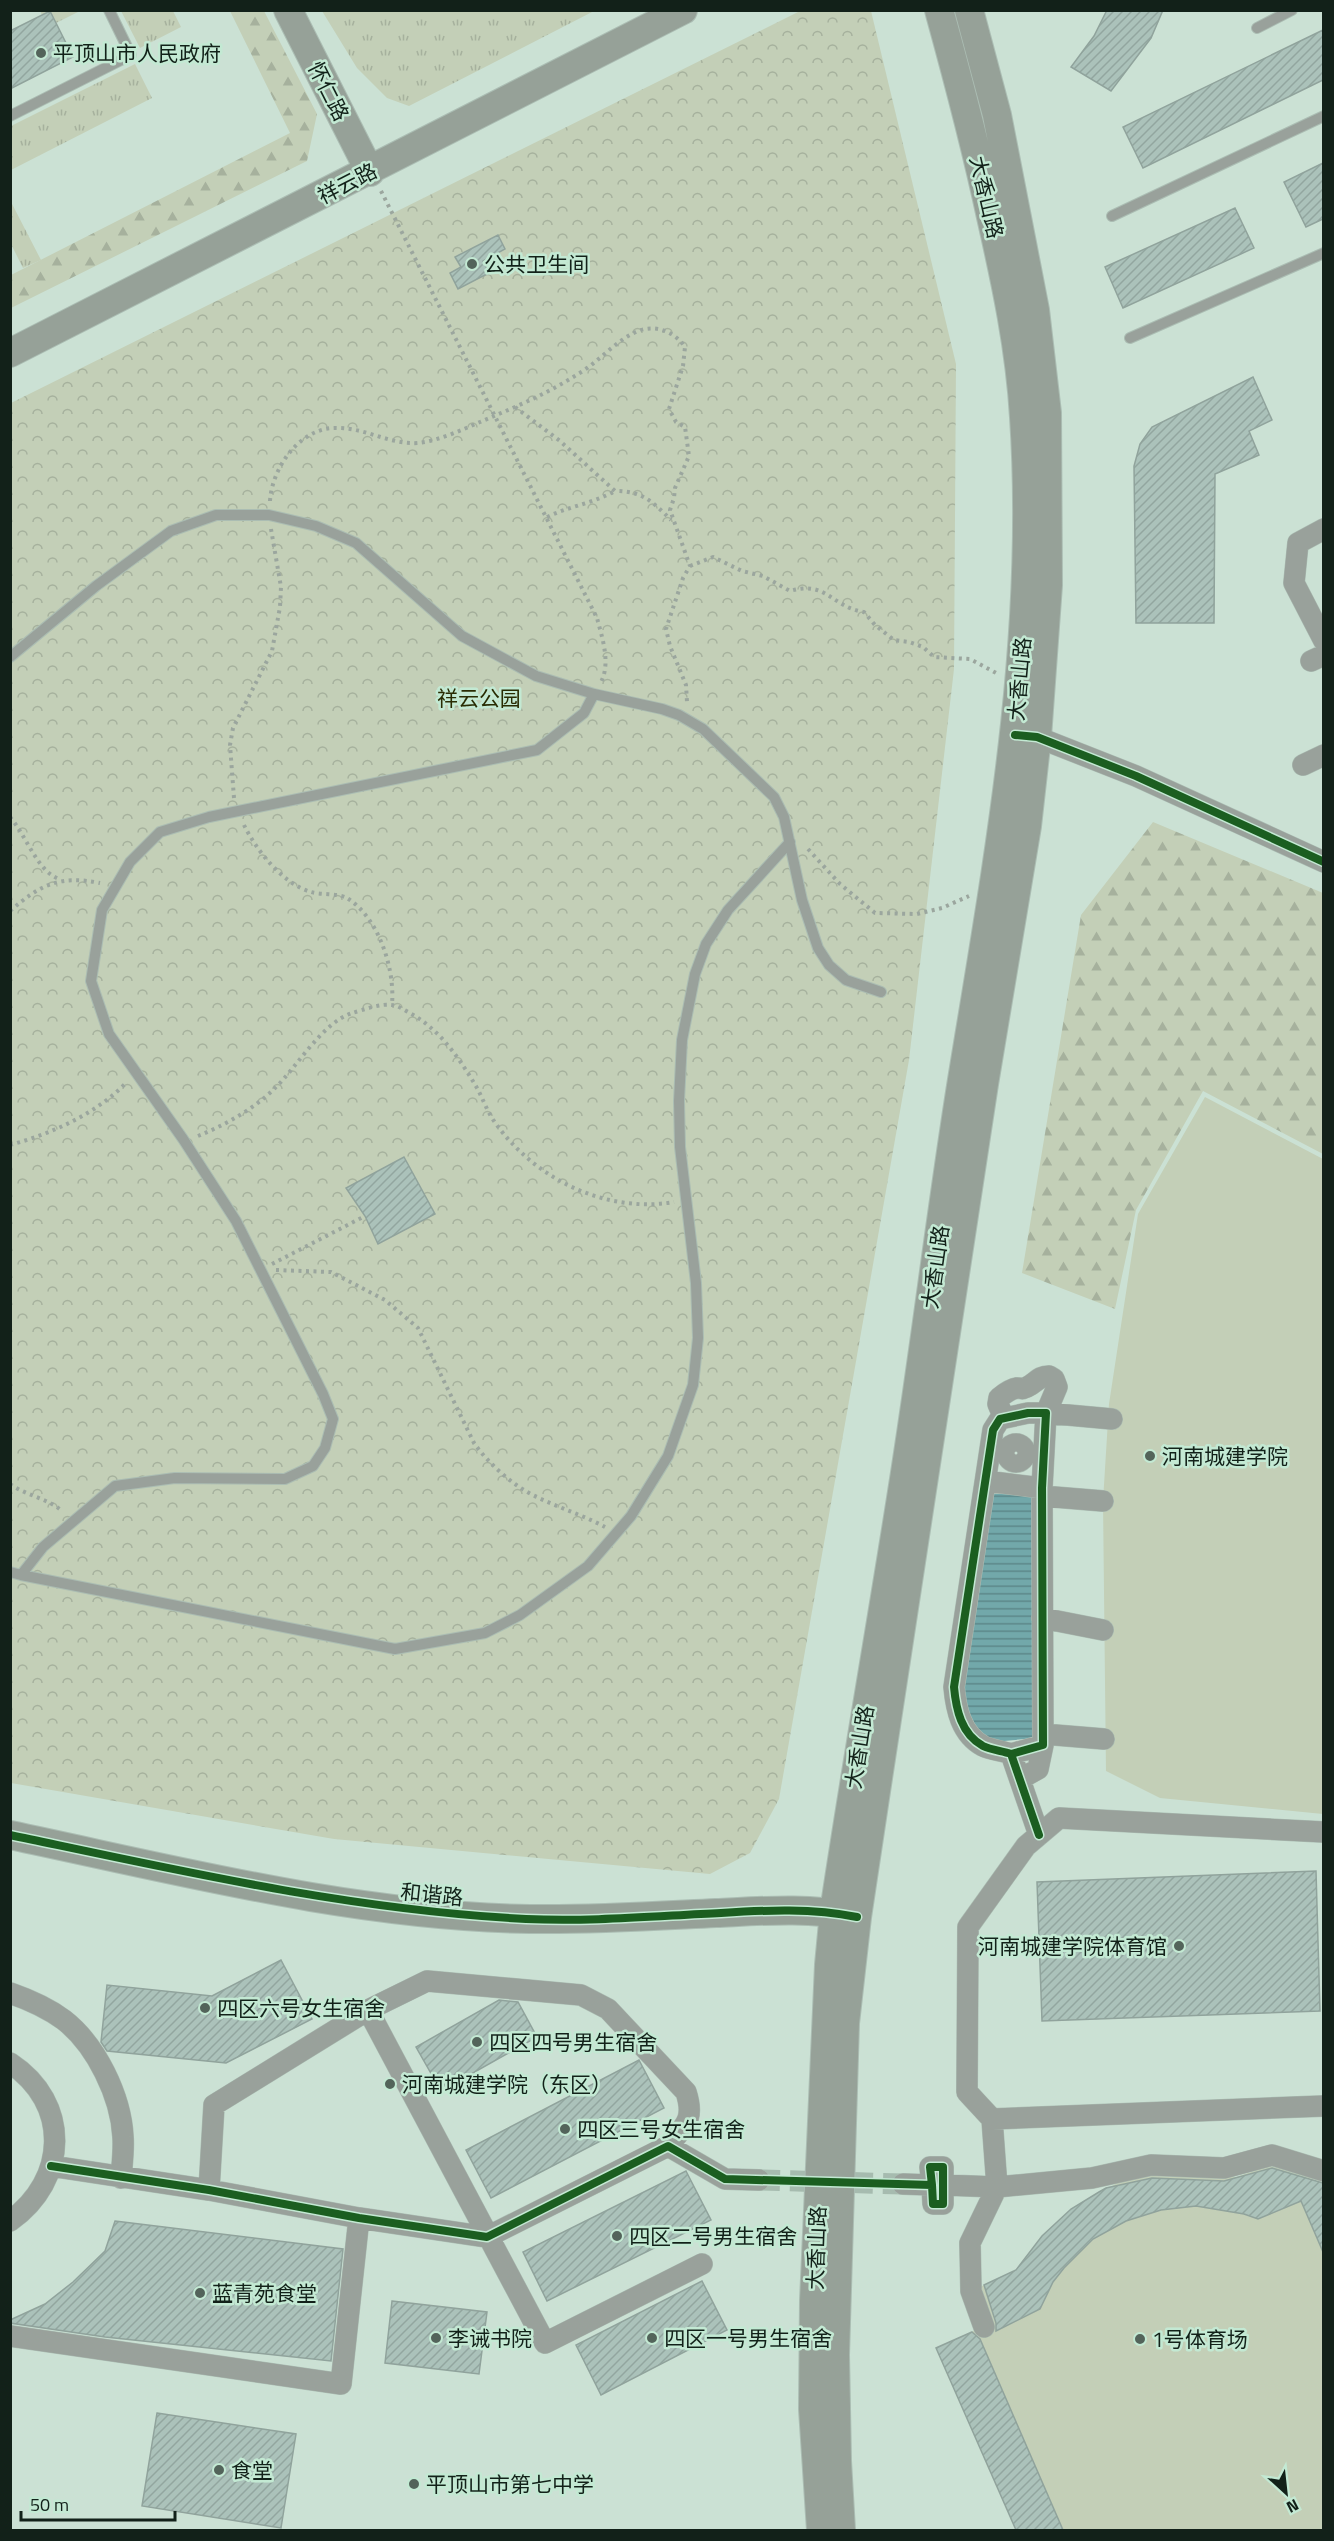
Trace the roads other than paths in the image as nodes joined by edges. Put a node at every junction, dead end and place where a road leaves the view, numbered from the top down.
1 (109, 10) edge
2 (288, 10) edge
3 (683, 10) edge
4 (939, 10) edge
5 (969, 10) edge
6 (1292, 10) edge
7 (1257, 27) dead end
8 (10, 116) edge
9 (1323, 116) edge
10 (370, 172) junction
11 (1112, 216) dead end
12 (1323, 253) edge
13 (1130, 338) dead end
14 (10, 353) edge
15 (1323, 529) edge
16 (1323, 641) edge
17 (10, 657) edge
18 (594, 694) junction
19 (1026, 736) junction
20 (1323, 755) edge
21 (1303, 765) dead end
22 (790, 842) junction
23 (1323, 862) edge
24 (881, 992) dead end
25 (1046, 1413) junction
26 (1011, 1417) junction
27 (1112, 1419) dead end
28 (1016, 1453) junction
29 (986, 1481) junction
30 (1013, 1484) junction
31 (1042, 1492) junction
32 (1103, 1501) dead end
33 (16, 1574) edge
34 (1042, 1618) junction
35 (1103, 1630) dead end
36 (1104, 1739) dead end
37 (1043, 1740) junction
38 (1011, 1754) junction
39 (1020, 1779) junction
40 (1323, 1832) edge
41 (10, 1835) edge
42 (1039, 1835) junction
43 (845, 1915) junction
44 (10, 1993) edge
45 (368, 2010) junction
46 (10, 2063) edge
47 (1323, 2106) edge
48 (992, 2119) junction
49 (668, 2146) junction
50 (51, 2166) junction
51 (1323, 2171) edge
52 (121, 2178) junction
53 (759, 2180) tunnel mouth
54 (903, 2184) tunnel mouth
55 (997, 2187) junction
56 (209, 2190) junction
57 (359, 2217) junction
58 (10, 2221) edge
59 (487, 2237) junction
60 (702, 2264) dead end
61 (984, 2327) dead end
62 (10, 2336) edge
63 (821, 2530) edge
64 (841, 2530) edge

1 - 8 lane
2 - 10 main road, 怀仁路
3 - 10 main road, 祥云路
4 - 19 main road, 大香山路
5 - 19 main road, 大香山路
6 - 7 lane
9 - 11 lane
10 - 14 main road, 祥云路
12 - 13 lane
15 - 16 street
17 - 18 lane
18 - 22 lane
18 - 33 lane
19 - 23 street
19 - 43 main road, 大香山路
19 - 43 main road, 大香山路
20 - 21 street
22 - 24 lane
22 - 33 lane
25 - 26 street
25 - 26 street
25 - 27 street
25 - 28 street
26 - 28 street
28 - 29 street
28 - 30 street
28 - 31 street
29 - 30 street
29 - 38 street
30 - 31 street
31 - 32 street
31 - 34 street
34 - 35 street
34 - 37 street
36 - 37 street
37 - 38 street
37 - 39 street
38 - 39 street
39 - 42 street
40 - 42 street
41 - 43 main road, 和谐路
42 - 48 street
43 - 63 main road, 大香山路
43 - 64 main road, 大香山路
44 - 52 street
45 - 49 street
45 - 56 street
45 - 59 street
46 - 50 street
47 - 48 street
48 - 55 street
49 - 53 street
49 - 59 street
50 - 52 street
50 - 58 street
51 - 55 street
52 - 56 street
54 - 55 street
55 - 61 street
56 - 57 street
57 - 59 street
57 - 62 street
59 - 60 street

